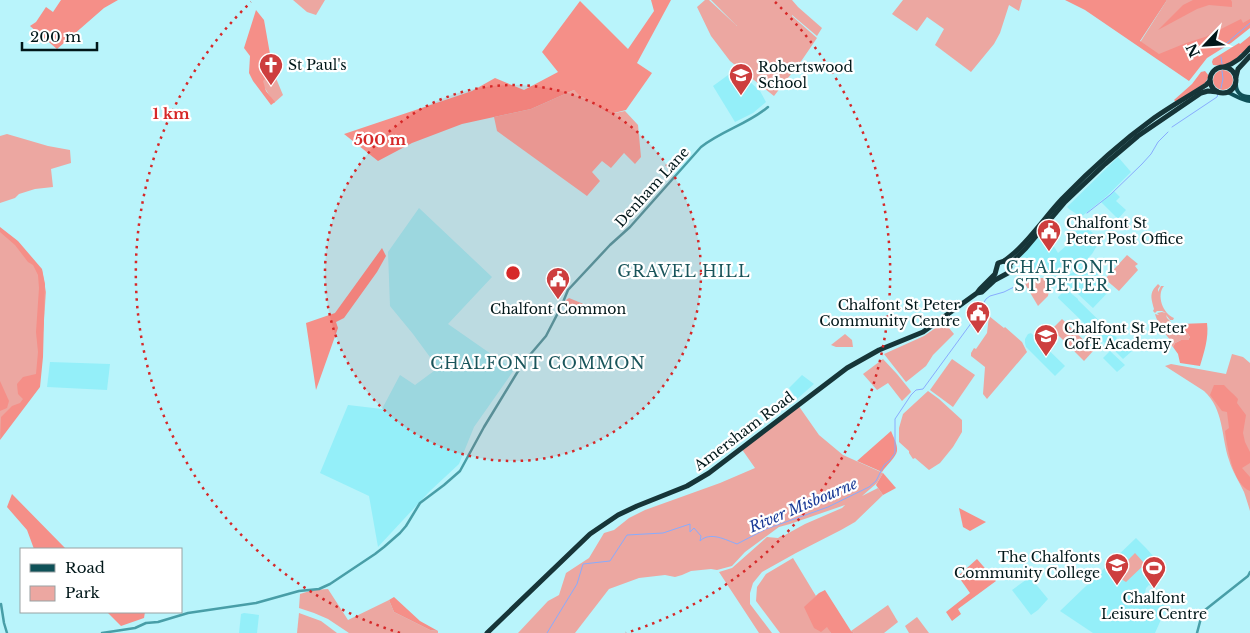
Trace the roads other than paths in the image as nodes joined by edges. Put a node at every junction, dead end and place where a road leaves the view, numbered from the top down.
1 (1250, 48) edge
2 (1250, 56) edge
3 (1224, 67) junction
4 (1236, 77) junction
5 (1210, 81) junction
6 (1236, 84) junction
7 (1218, 92) junction
8 (1227, 92) junction
9 (1250, 99) edge
10 (768, 107) dead end
11 (1004, 261) junction
12 (1010, 265) junction
13 (996, 270) junction
14 (1003, 275) junction
15 (977, 293) junction
16 (1250, 572) edge
17 (1, 604) edge
18 (7, 633) edge
19 (102, 633) edge
20 (487, 633) edge
21 (1197, 633) edge

1 - 3 highway
2 - 4 highway
3 - 4 highway
3 - 5 highway
4 - 6 highway
5 - 7 highway
5 - 11 highway
6 - 8 highway
6 - 9 main road
7 - 8 highway
7 - 12 highway
8 - 9 main road
10 - 19 street, Denham Lane
11 - 12 highway
11 - 13 highway
12 - 14 highway
13 - 14 highway
13 - 15 highway, Amersham Road
14 - 15 highway, Amersham Road
15 - 20 highway, Amersham Road
16 - 21 street
17 - 18 street

